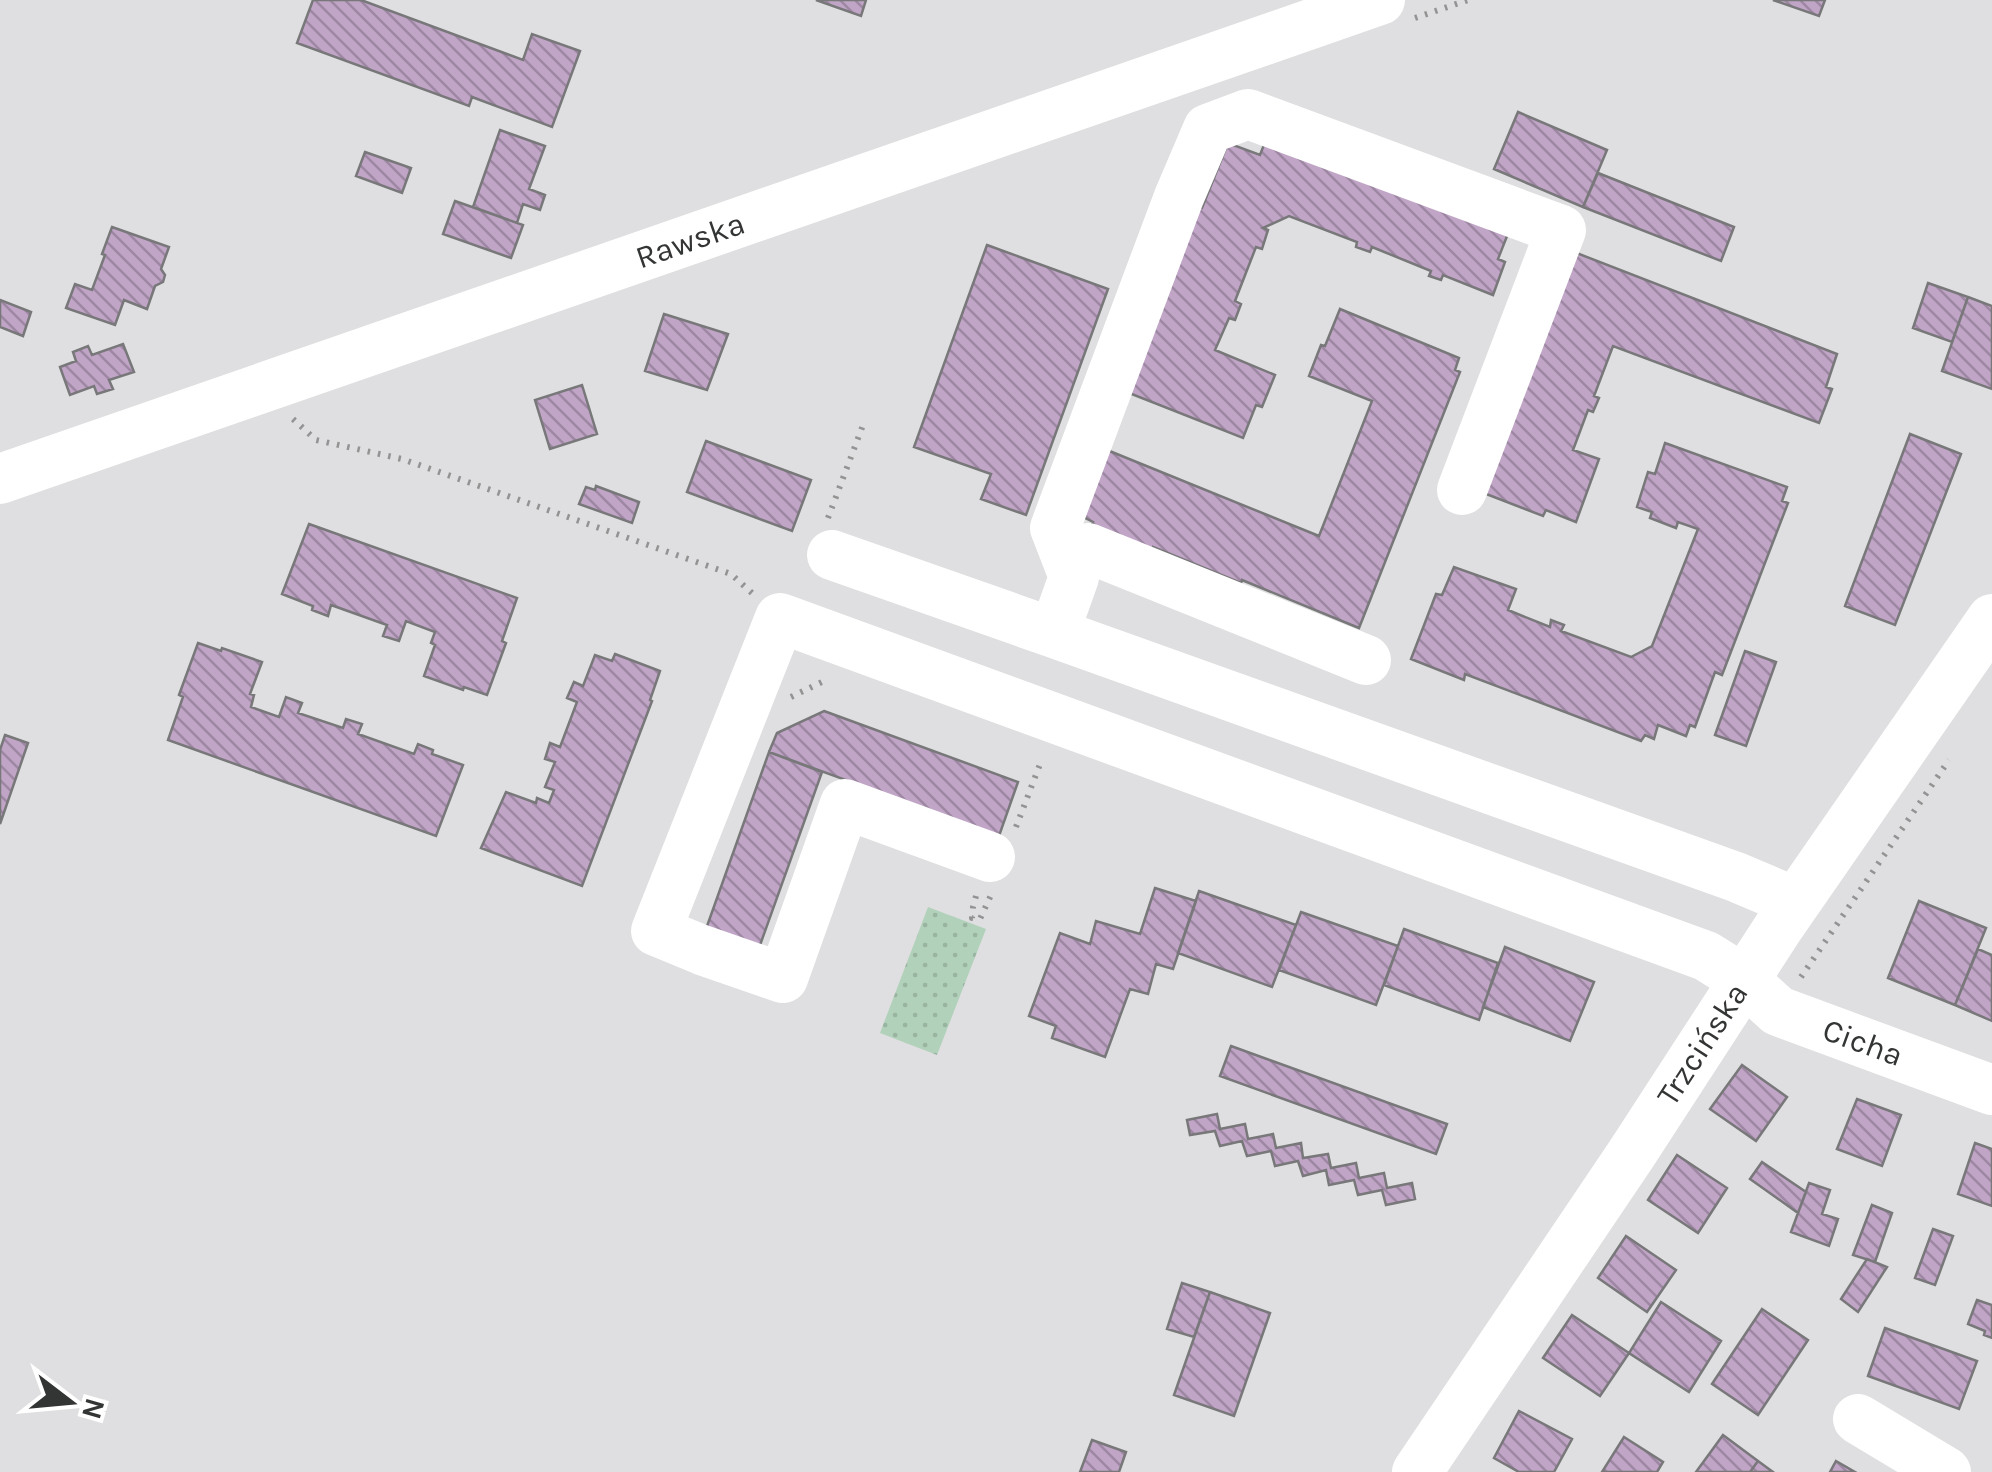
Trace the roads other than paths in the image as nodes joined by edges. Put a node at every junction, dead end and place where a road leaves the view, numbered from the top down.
1 (1380, 0) edge
2 (0, 480) edge
3 (1462, 490) dead end
4 (832, 555) dead end
5 (1066, 556) junction
6 (1992, 619) edge
7 (1054, 633) junction
8 (1366, 660) dead end
9 (990, 857) dead end
10 (1795, 902) junction
11 (1760, 995) junction
12 (1992, 1090) edge
13 (1858, 1419) dead end
14 (1429, 1466) edge
15 (1946, 1472) edge

1 - 2 street, Rawska
3 - 5 street
4 - 7 street
5 - 7 street
5 - 8 street
6 - 10 street, Trzcińska
7 - 10 street
9 - 11 street, Cicha
10 - 11 street, Trzcińska
11 - 12 street, Cicha
11 - 14 street, Trzcińska
13 - 15 street

